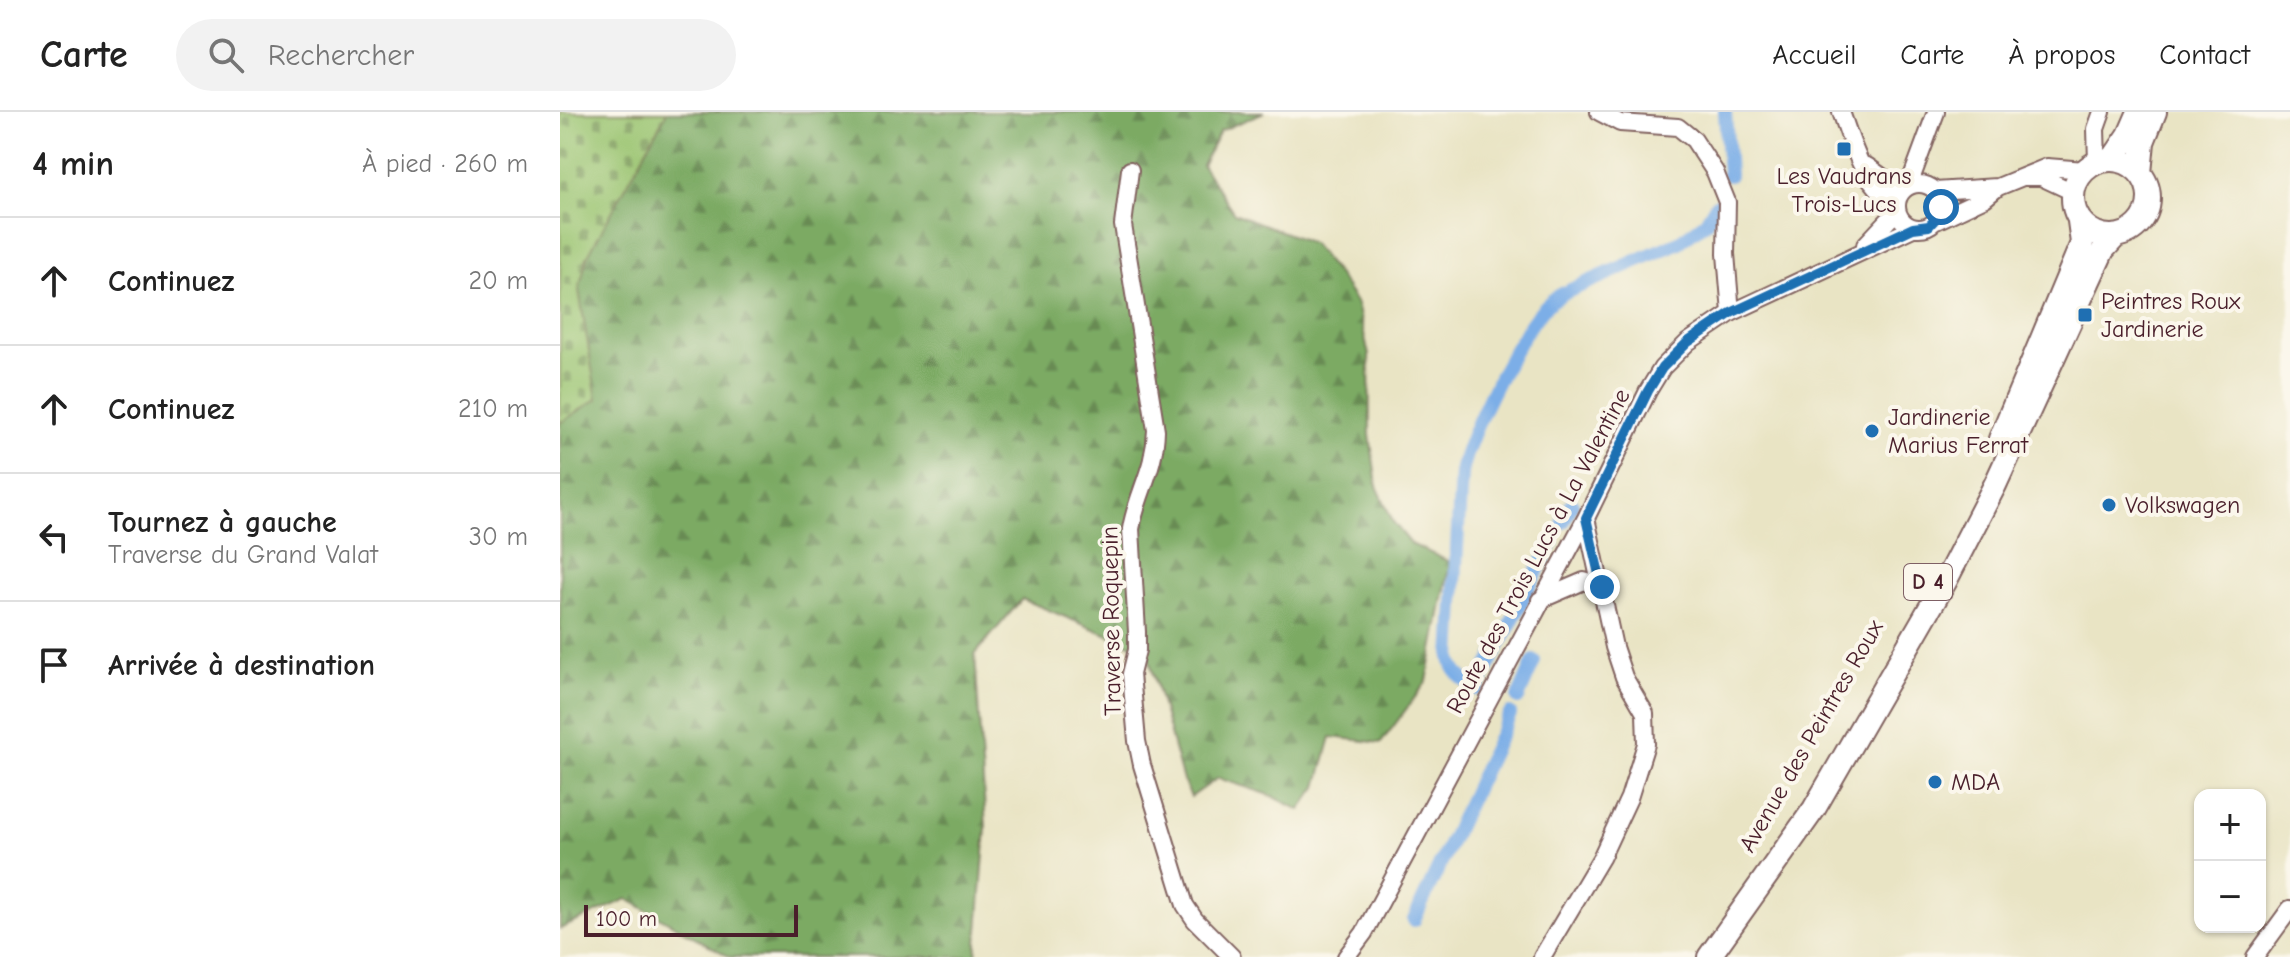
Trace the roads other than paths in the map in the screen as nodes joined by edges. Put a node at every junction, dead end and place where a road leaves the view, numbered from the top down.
1 (1599, 112) edge
2 (1841, 112) edge
3 (1936, 112) edge
4 (2102, 112) edge
5 (2139, 112) edge
6 (2155, 112) edge
7 (2098, 164) junction
8 (1130, 170) dead end
9 (2140, 173) junction
10 (2023, 177) junction
11 (1998, 187) junction
12 (1935, 191) junction
13 (2073, 192) junction
14 (1901, 198) junction
15 (2079, 221) junction
16 (1934, 222) junction
17 (1913, 228) junction
18 (2115, 237) junction
19 (1858, 252) junction
20 (1731, 313) junction
21 (1586, 518) junction
22 (1602, 587) junction
23 (1540, 600) junction
24 (2290, 909) edge
25 (1732, 925) junction
26 (1232, 957) edge
27 (1346, 957) edge
28 (1542, 957) edge
29 (1709, 957) edge
30 (2255, 957) edge

1 - 20 street
2 - 14 street
3 - 14 street, Route des Trois Lucs à La Valentine
4 - 7 street
5 - 7 main road
6 - 9 main road
7 - 9 main road
7 - 10 street
7 - 13 main road
8 - 26 street, Traverse Roquepin
9 - 18 main road
10 - 11 street
10 - 13 street
11 - 12 street
11 - 16 street
12 - 14 street
12 - 16 street
13 - 15 main road
14 - 17 street
14 - 19 street, Route des Trois Lucs à La Valentine
15 - 18 main road
15 - 25 main road, Avenue des Peintres Roux / D 4
16 - 17 street
17 - 19 street, Route des Trois Lucs à La Valentine
18 - 25 main road, Avenue des Peintres Roux / D 4
19 - 20 street, Route des Trois Lucs à La Valentine
20 - 21 street, Route des Trois Lucs à La Valentine
21 - 22 street
21 - 23 street, Route des Trois Lucs à La Valentine
22 - 23 street
22 - 28 street
23 - 27 street, Route des Trois Lucs à La Valentine
24 - 30 street
25 - 29 main road, Avenue des Peintres Roux / D 4

